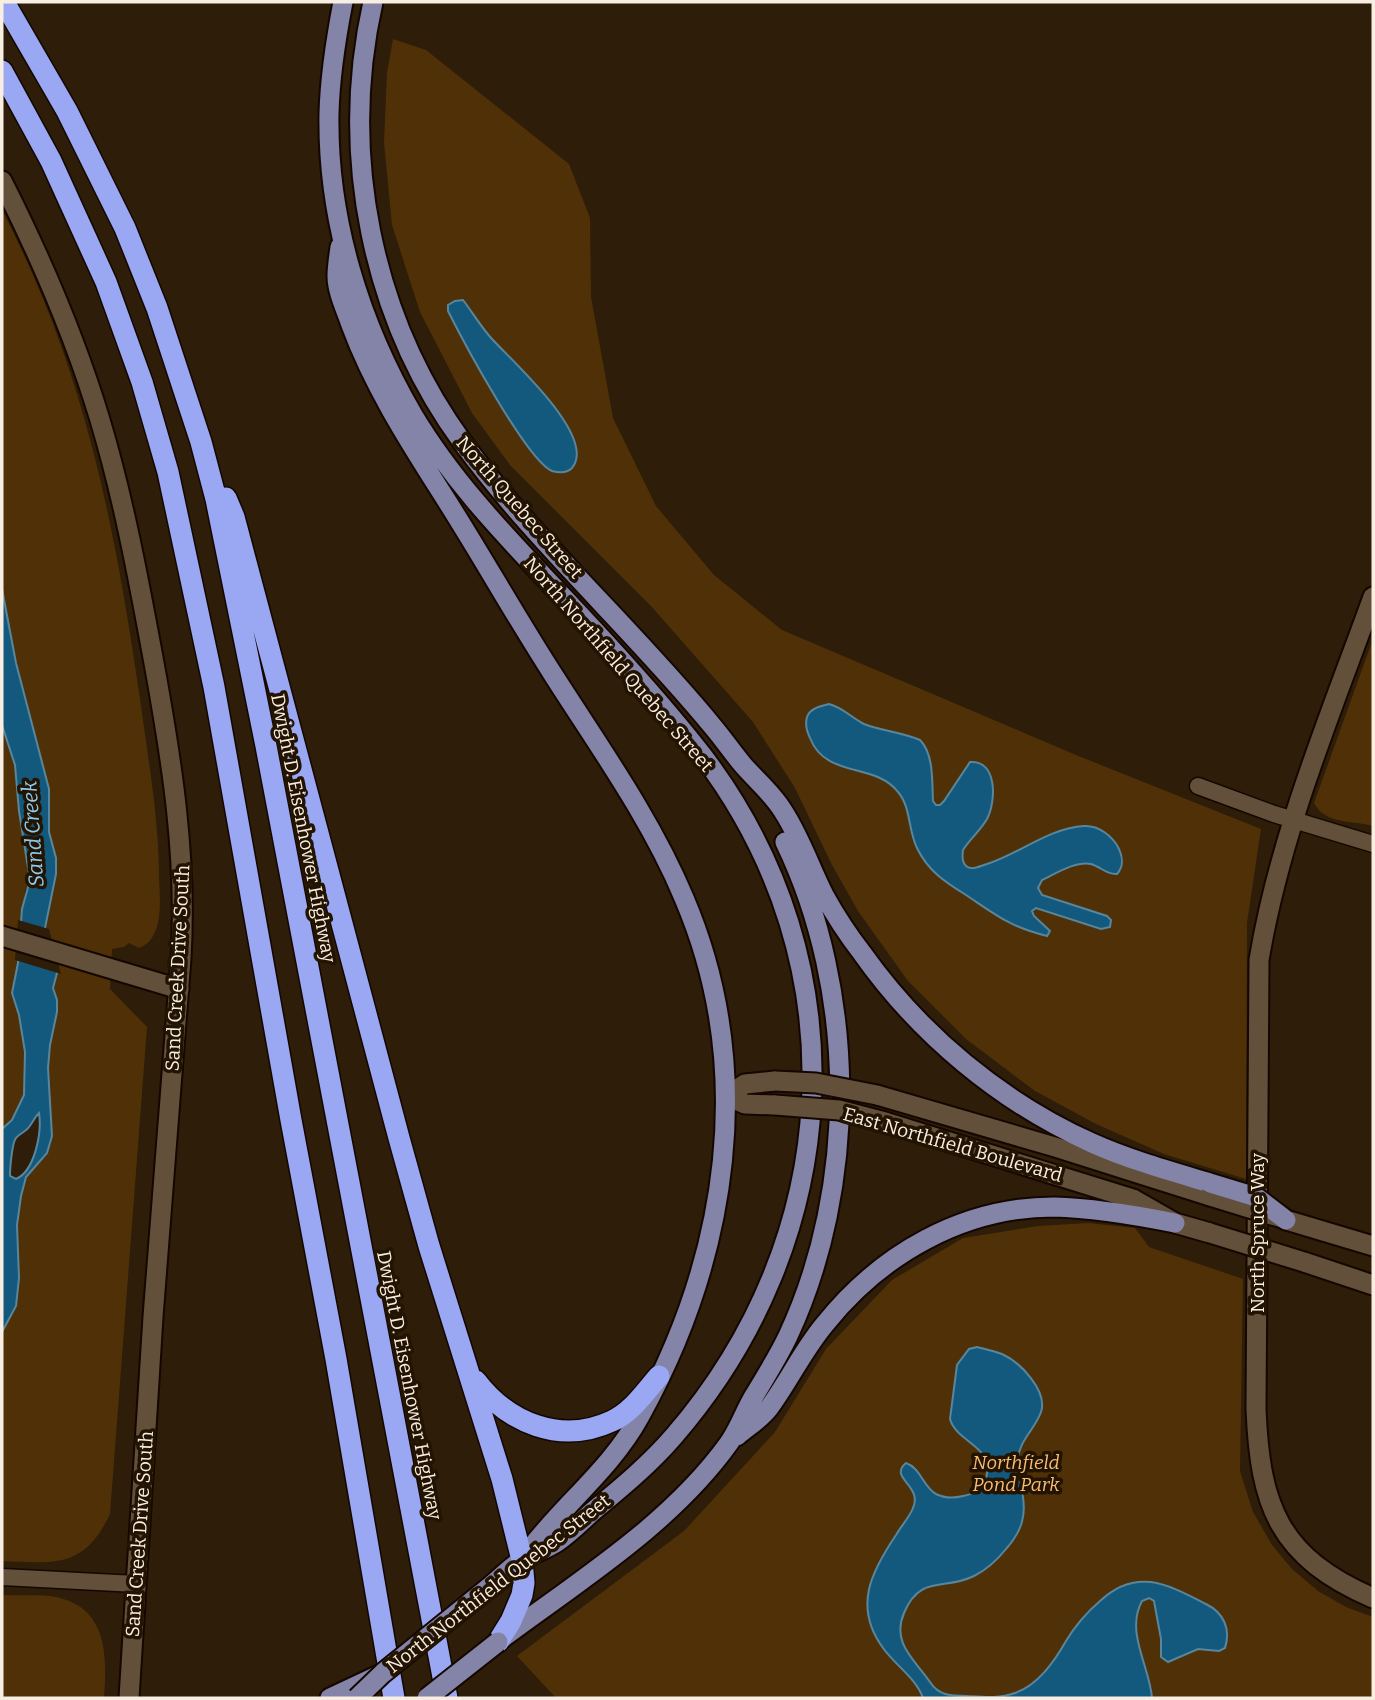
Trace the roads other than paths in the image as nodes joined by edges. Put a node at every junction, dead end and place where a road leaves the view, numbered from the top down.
1 (4, 2) edge
2 (343, 2) edge
3 (373, 2) edge
4 (2, 71) edge
5 (2, 181) edge
6 (342, 235) junction
7 (201, 442) junction
8 (1373, 597) edge
9 (743, 765) junction
10 (1198, 786) dead end
11 (1292, 820) junction
12 (1373, 844) edge
13 (2, 936) edge
14 (178, 989) junction
15 (727, 1096) junction
16 (1210, 1190) junction
17 (1175, 1223) junction
18 (1373, 1246) edge
19 (1373, 1285) edge
20 (469, 1371) junction
21 (659, 1376) junction
22 (731, 1441) junction
23 (522, 1560) junction
24 (2, 1577) edge
25 (136, 1584) junction
26 (1373, 1598) edge
27 (498, 1642) junction
28 (345, 1695) edge
29 (129, 1698) edge
30 (394, 1698) edge
31 (427, 1698) edge
32 (447, 1698) edge

1 - 7 highway, Dwight D. Eisenhower Highway
2 - 6 main road
3 - 9 main road, North Quebec Street
4 - 30 highway
5 - 14 main road, Sand Creek Drive South
6 - 15 main road
6 - 23 main road, North Northfield Quebec Street
7 - 20 highway
7 - 32 highway, Dwight D. Eisenhower Highway
8 - 11 main road, North Spruce Way
9 - 16 main road
9 - 22 main road, North Northfield Quebec Street
10 - 11 street
11 - 12 street
11 - 26 main road, North Spruce Way
13 - 14 main road
14 - 25 main road, Sand Creek Drive South
15 - 16 main road, East Northfield Boulevard, bridge
15 - 17 main road, East Northfield Boulevard, bridge
15 - 21 main road
16 - 18 main road, bridge
17 - 19 main road, East Northfield Boulevard, bridge
17 - 22 main road
20 - 21 highway
20 - 23 highway
21 - 23 main road
22 - 27 main road, North Northfield Quebec Street
23 - 27 highway
23 - 28 main road, North Northfield Quebec Street, bridge
24 - 25 street
25 - 29 main road, Sand Creek Drive South
27 - 31 main road, North Northfield Quebec Street, bridge

